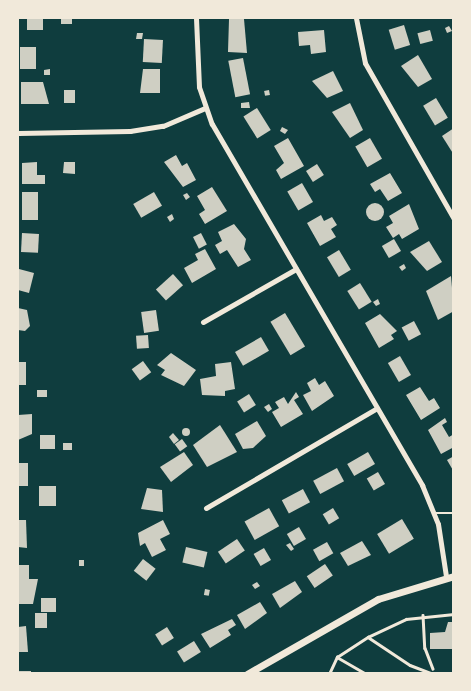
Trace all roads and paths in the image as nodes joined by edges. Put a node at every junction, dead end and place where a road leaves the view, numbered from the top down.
1 (196, 18) edge
2 (356, 18) edge
3 (205, 108) junction
4 (18, 133) edge
5 (454, 219) edge
6 (296, 269) junction
7 (203, 322) dead end
8 (376, 408) junction
9 (206, 508) dead end
10 (434, 513) junction
11 (454, 513) edge
12 (450, 576) edge
13 (454, 614) edge
14 (423, 615) junction
15 (368, 637) junction
16 (337, 658) junction
17 (433, 672) edge
18 (247, 674) edge
19 (329, 674) edge
20 (366, 674) edge

1 - 3 street
2 - 5 street
3 - 4 street
3 - 6 street
6 - 7 street
6 - 8 street
8 - 9 street
8 - 10 street
10 - 11 lane
10 - 12 street
12 - 18 main road
13 - 14 lane
14 - 15 lane
14 - 17 lane
15 - 16 lane
15 - 17 lane
16 - 19 lane
16 - 20 lane

